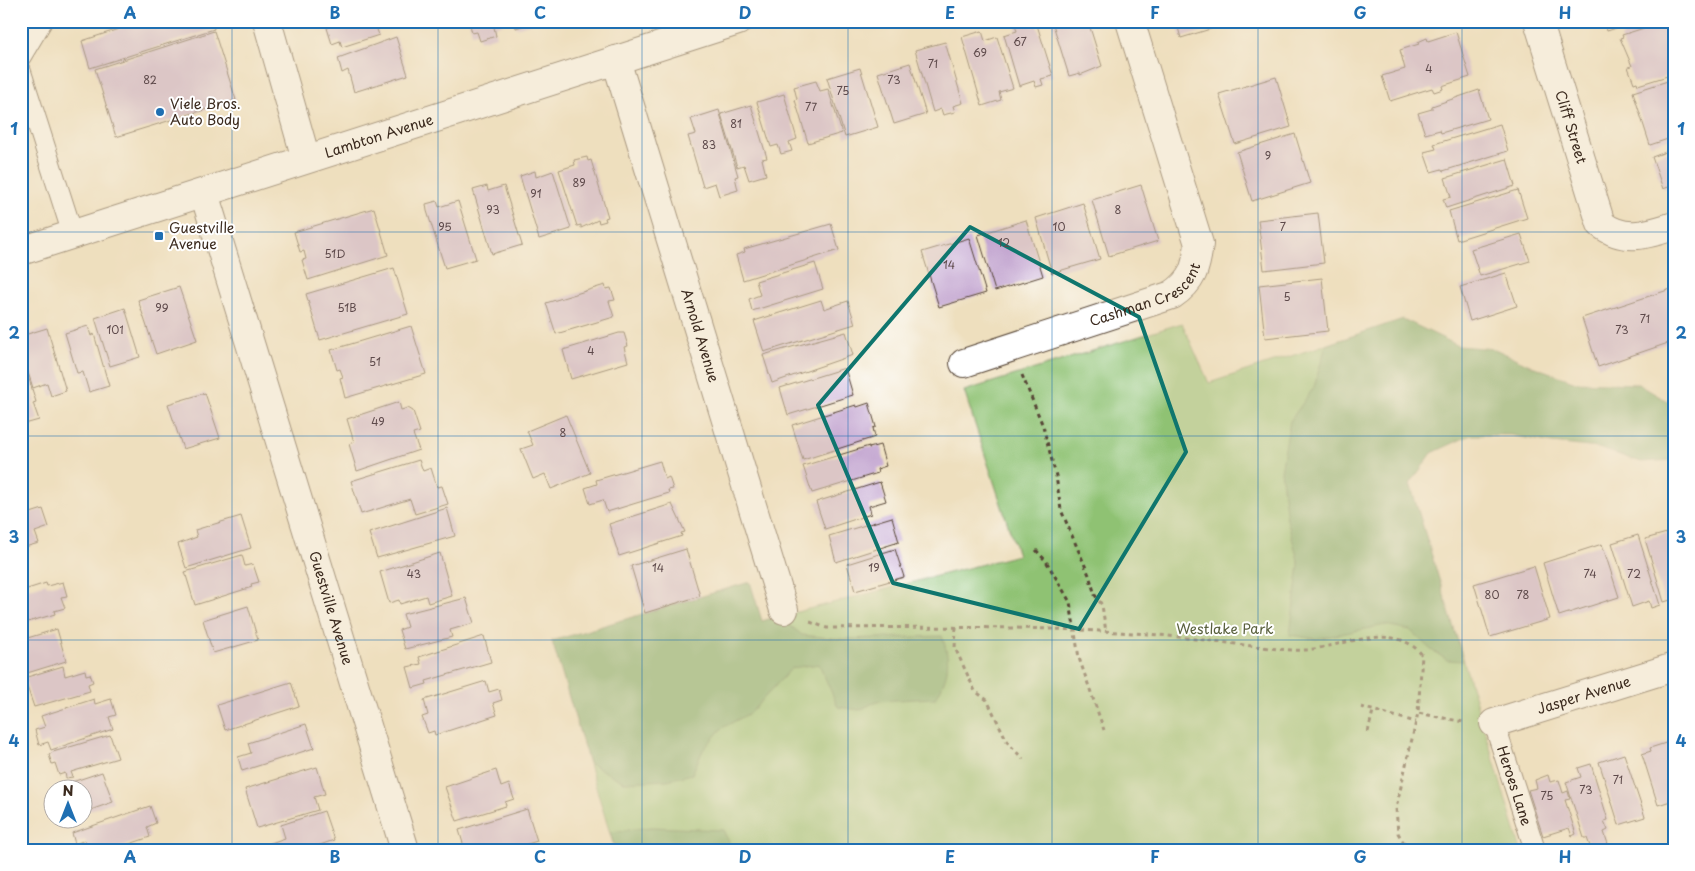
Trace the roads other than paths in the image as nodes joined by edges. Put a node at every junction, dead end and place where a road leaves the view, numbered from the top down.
1 (42, 21) edge
2 (266, 21) edge
3 (738, 21) edge
4 (1130, 21) edge
5 (1538, 21) edge
6 (21, 56) edge
7 (616, 60) junction
8 (21, 72) edge
9 (306, 159) junction
10 (204, 193) junction
11 (1674, 226) edge
12 (73, 235) junction
13 (21, 251) edge
14 (964, 363) dead end
15 (784, 610) road end
16 (1674, 667) edge
17 (1494, 723) joint
18 (405, 850) edge
19 (1534, 850) edge

1 - 6 lane
2 - 9 street
3 - 7 street, Lambton Avenue
4 - 14 street, Cashman Crescent
5 - 11 street, Cliff Street
7 - 9 street, Lambton Avenue
7 - 15 street, Arnold Avenue
8 - 12 lane
9 - 10 street, Lambton Avenue
10 - 12 street, Lambton Avenue
10 - 18 street, Guestville Avenue
12 - 13 street, Lambton Avenue
16 - 17 street, Jasper Avenue
17 - 19 lane, Heroes Lane

